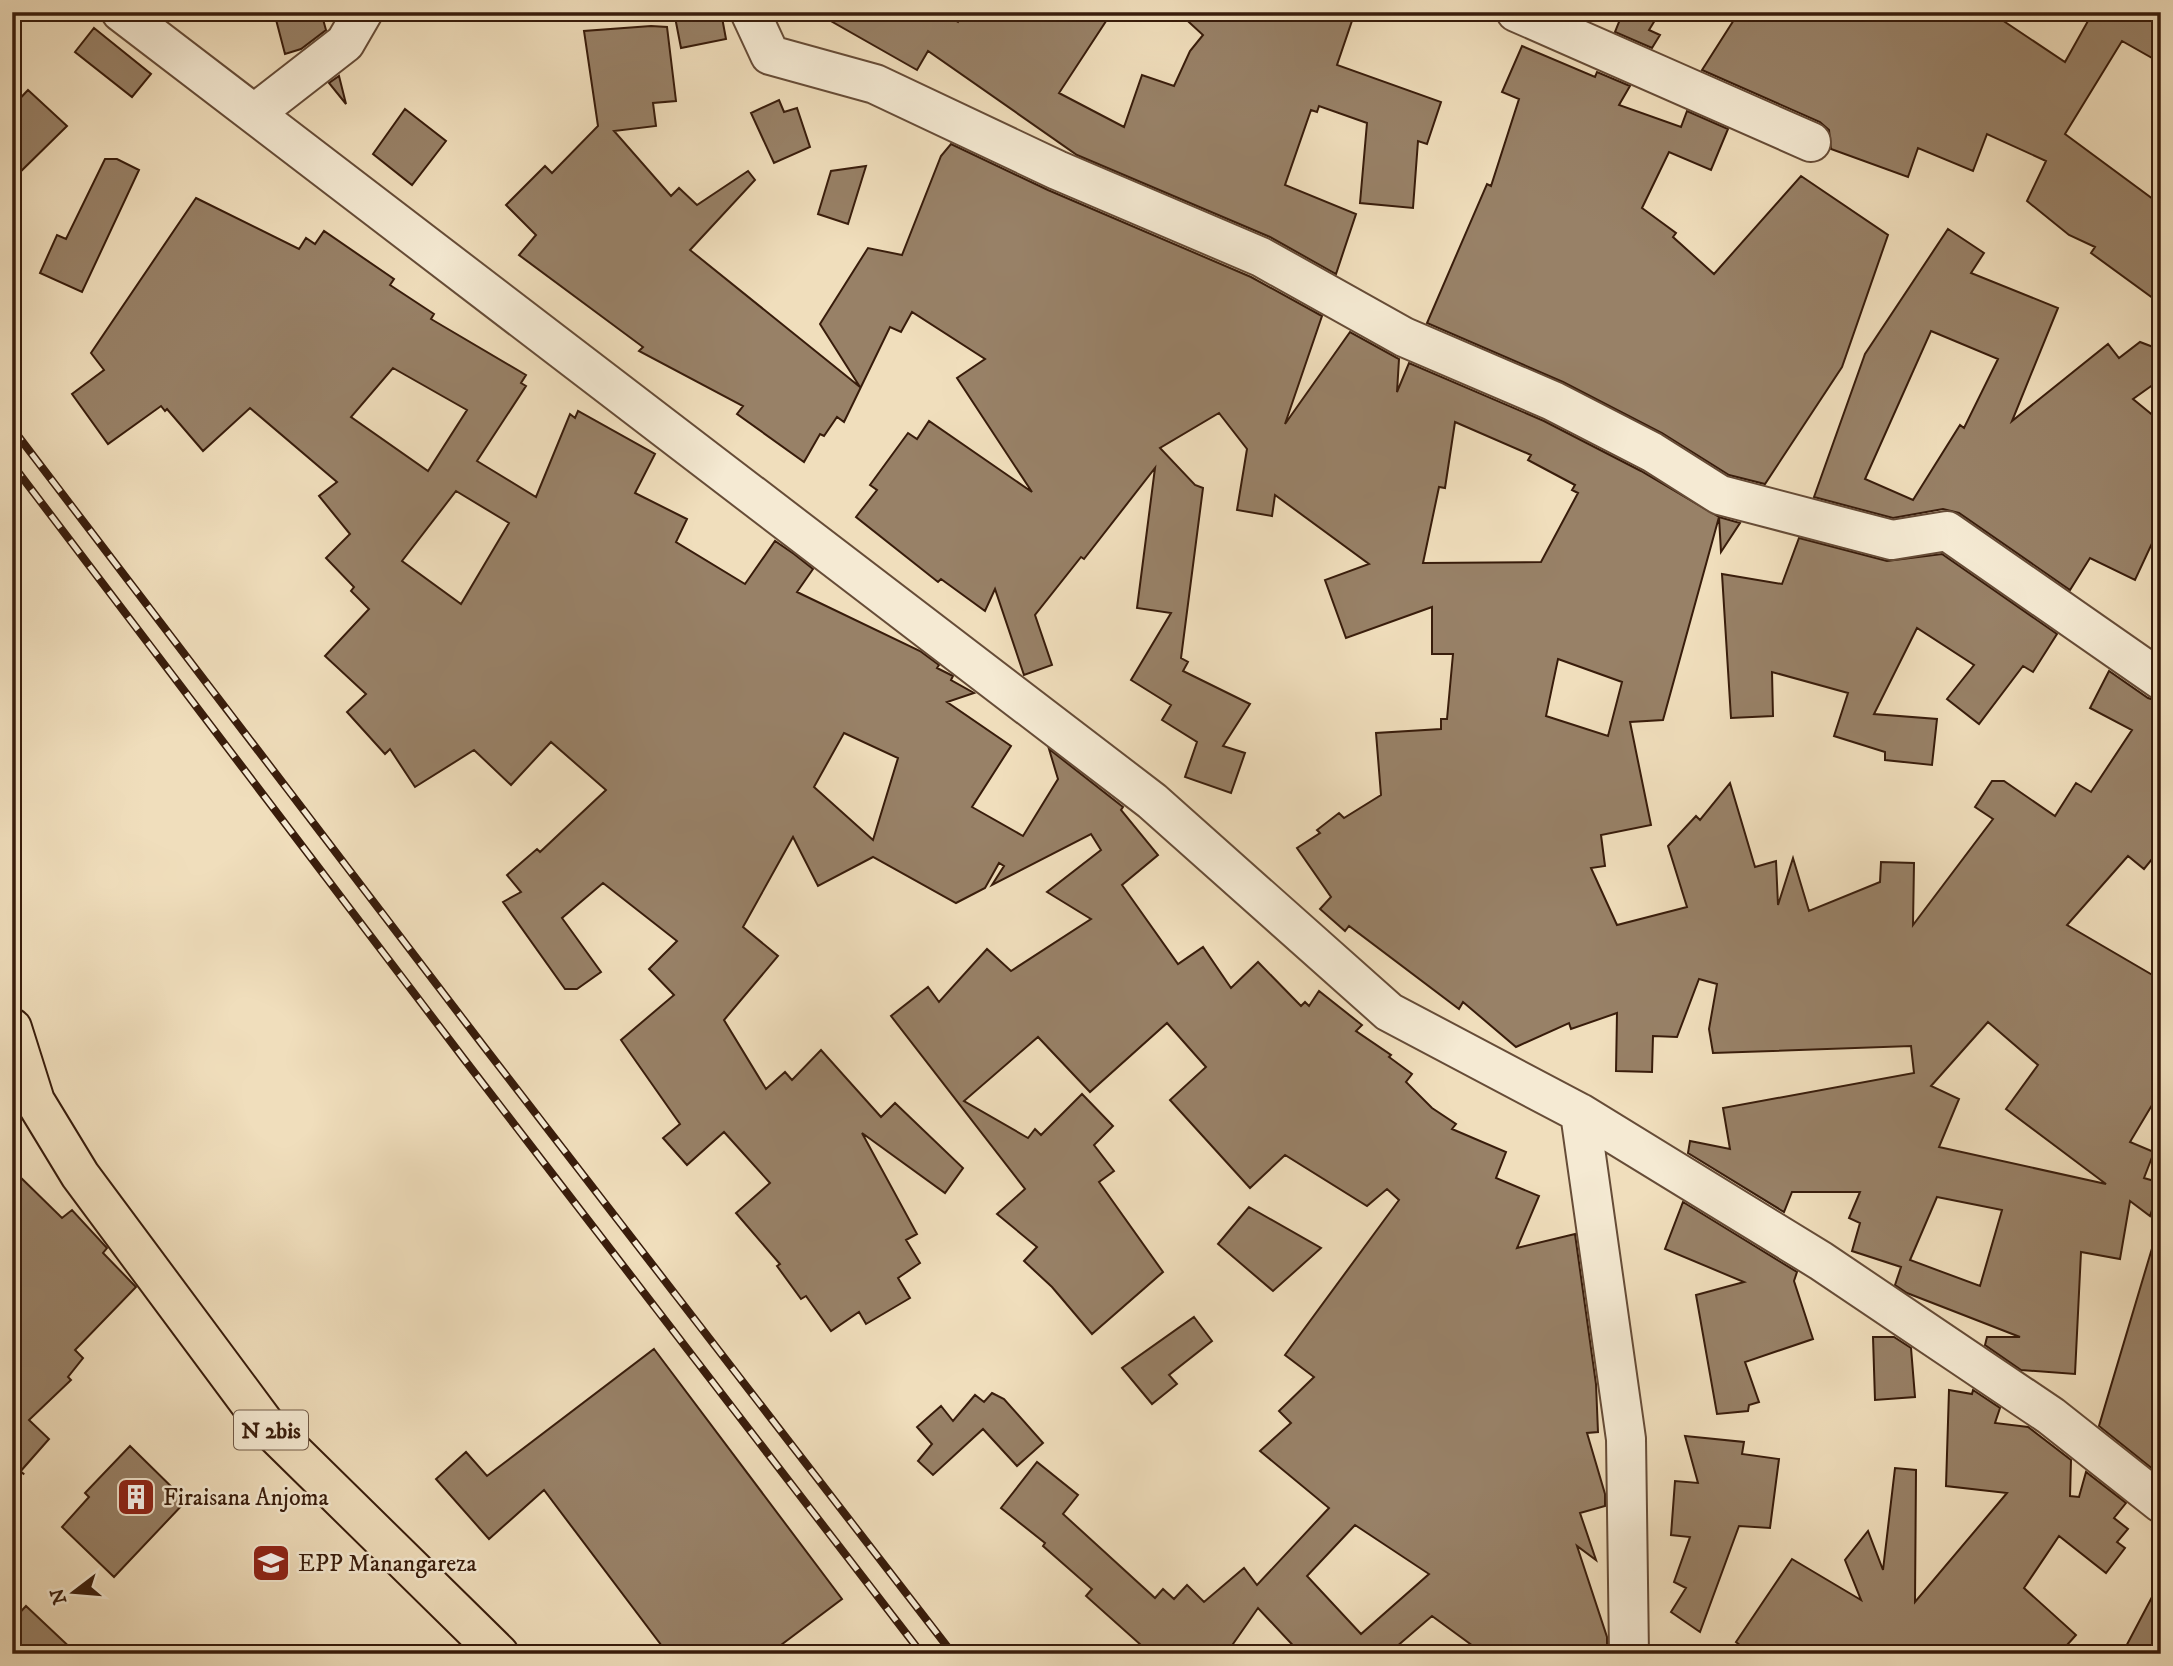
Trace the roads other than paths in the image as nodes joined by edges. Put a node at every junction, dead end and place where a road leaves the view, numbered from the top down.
1 (121, 12) edge
2 (363, 12) edge
3 (750, 12) edge
4 (1516, 12) edge
5 (255, 113) junction
6 (1811, 142) dead end
7 (2161, 680) edge
8 (12, 1028) edge
9 (1580, 1112) junction
10 (12, 1117) edge
11 (80, 1175) junction
12 (2161, 1503) edge
13 (499, 1654) edge
14 (1629, 1654) edge

1 - 5 street
2 - 5 street
3 - 7 street
4 - 6 street
5 - 9 street
8 - 11 main road
9 - 12 street
9 - 14 street
10 - 11 main road
11 - 13 main road, N 2bis

